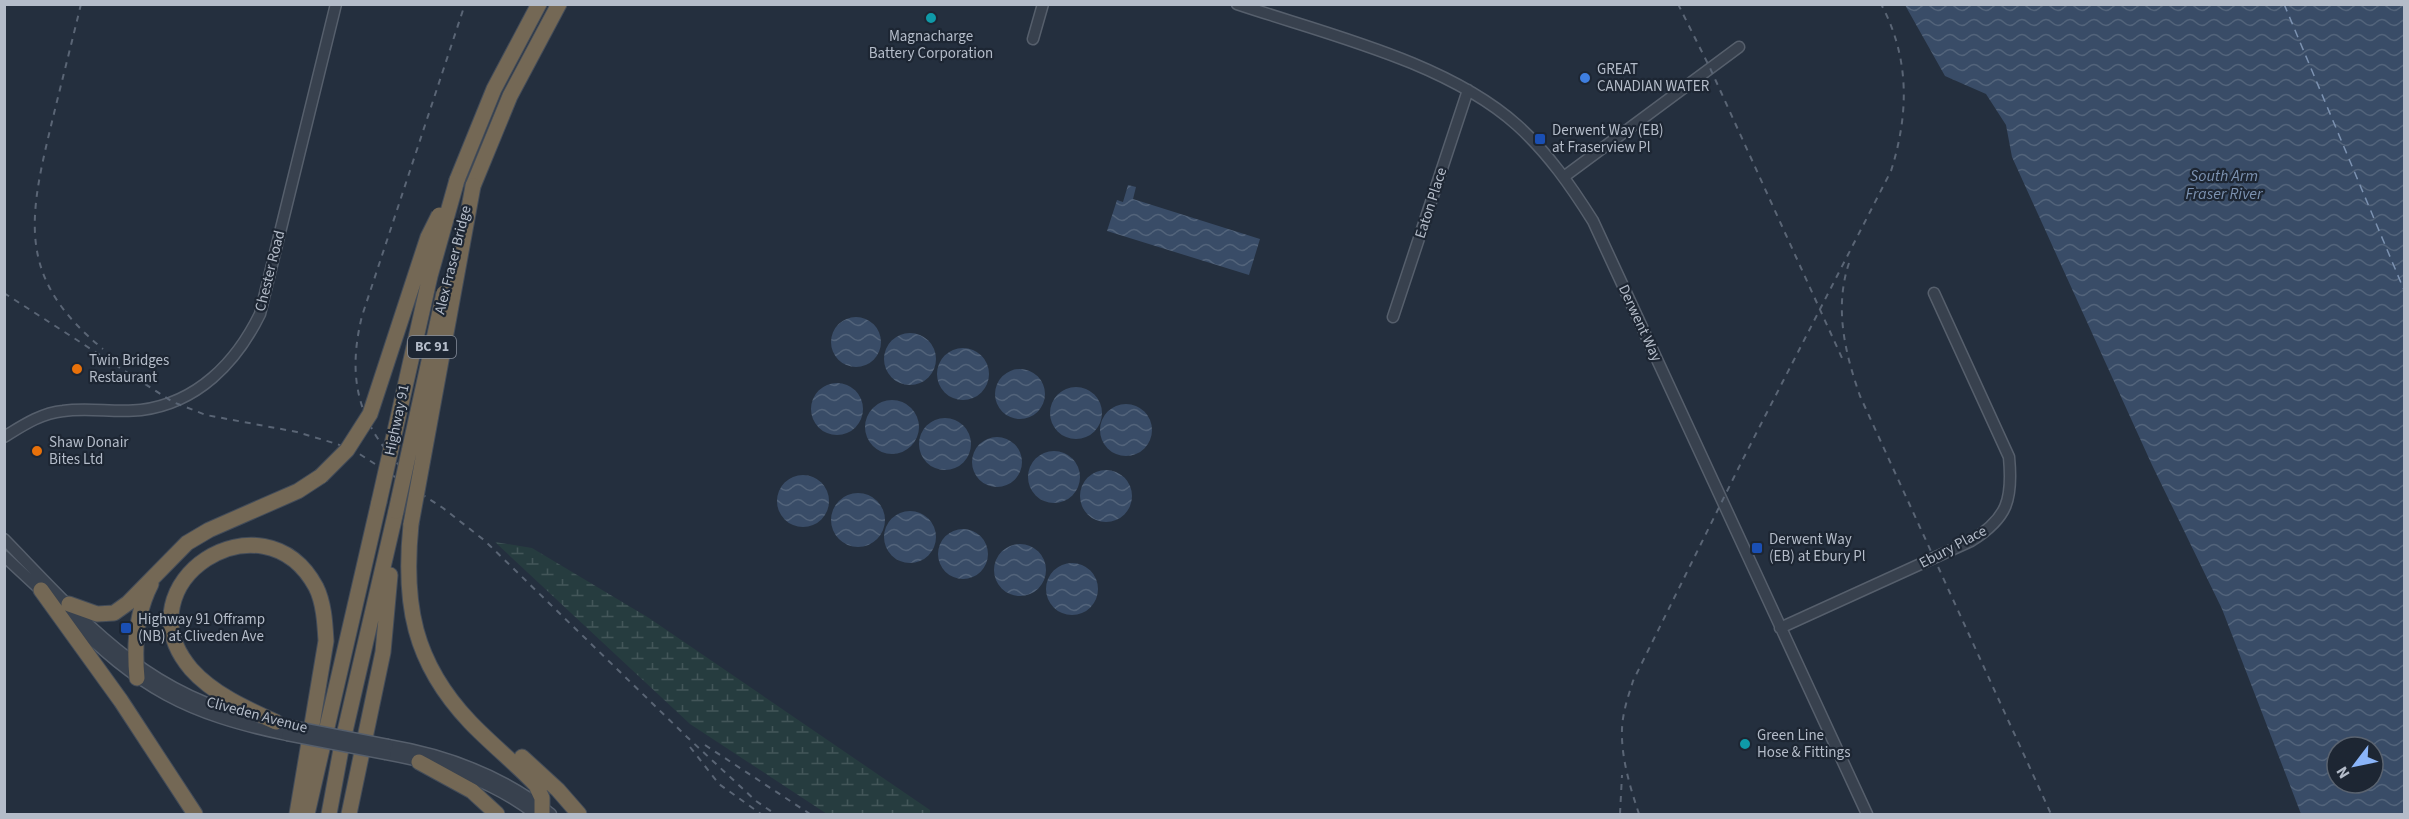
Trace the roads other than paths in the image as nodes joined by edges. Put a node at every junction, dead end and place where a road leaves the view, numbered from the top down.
1 (336, 4) edge
2 (539, 4) edge
3 (559, 4) edge
4 (1043, 4) edge
5 (1238, 4) edge
6 (1033, 39) dead end
7 (1739, 47) dead end
8 (1468, 90) junction
9 (1565, 176) junction
10 (457, 180) junction
11 (473, 186) junction
12 (1934, 293) dead end
13 (1393, 317) dead end
14 (4, 437) edge
15 (396, 511) junction
16 (4, 538) edge
17 (9, 552) edge
18 (155, 576) junction
19 (41, 590) junction
20 (69, 604) junction
21 (1780, 628) junction
22 (430, 666) junction
23 (136, 672) junction
24 (285, 728) junction
25 (387, 749) junction
26 (419, 762) junction
27 (542, 813) edge
28 (195, 814) edge
29 (297, 814) edge
30 (306, 814) edge
31 (329, 814) edge
32 (349, 814) edge
33 (497, 814) edge
34 (579, 814) edge
35 (1867, 814) edge

1 - 14 street, Chester Road
2 - 10 highway, Highway 91 / BC 91
3 - 11 highway, BC 91
4 - 6 street
5 - 8 street, Derwent Way
7 - 9 street
8 - 9 street, Derwent Way
8 - 13 street, Eaton Place
9 - 21 street, Derwent Way
10 - 18 highway, bridge
10 - 30 highway, Highway 91 / BC 91, bridge
11 - 15 highway, Alex Fraser Bridge / BC 91, bridge
11 - 22 highway, bridge
12 - 21 street, Ebury Place
15 - 31 highway, BC 91
15 - 32 highway
16 - 17 street
17 - 19 street, Cliveden Avenue
17 - 20 street, Cliveden Avenue
18 - 20 highway
18 - 23 highway
19 - 23 street, Cliveden Avenue
19 - 28 highway
20 - 23 street, Cliveden Avenue
21 - 35 street, Derwent Way
22 - 27 highway
22 - 34 highway
23 - 24 street, Cliveden Avenue
23 - 24 street, Cliveden Avenue
24 - 25 street, Cliveden Avenue, bridge
24 - 29 highway
25 - 26 street, Cliveden Avenue
25 - 27 street, Cliveden Avenue
26 - 27 street, Cliveden Avenue
26 - 33 highway

